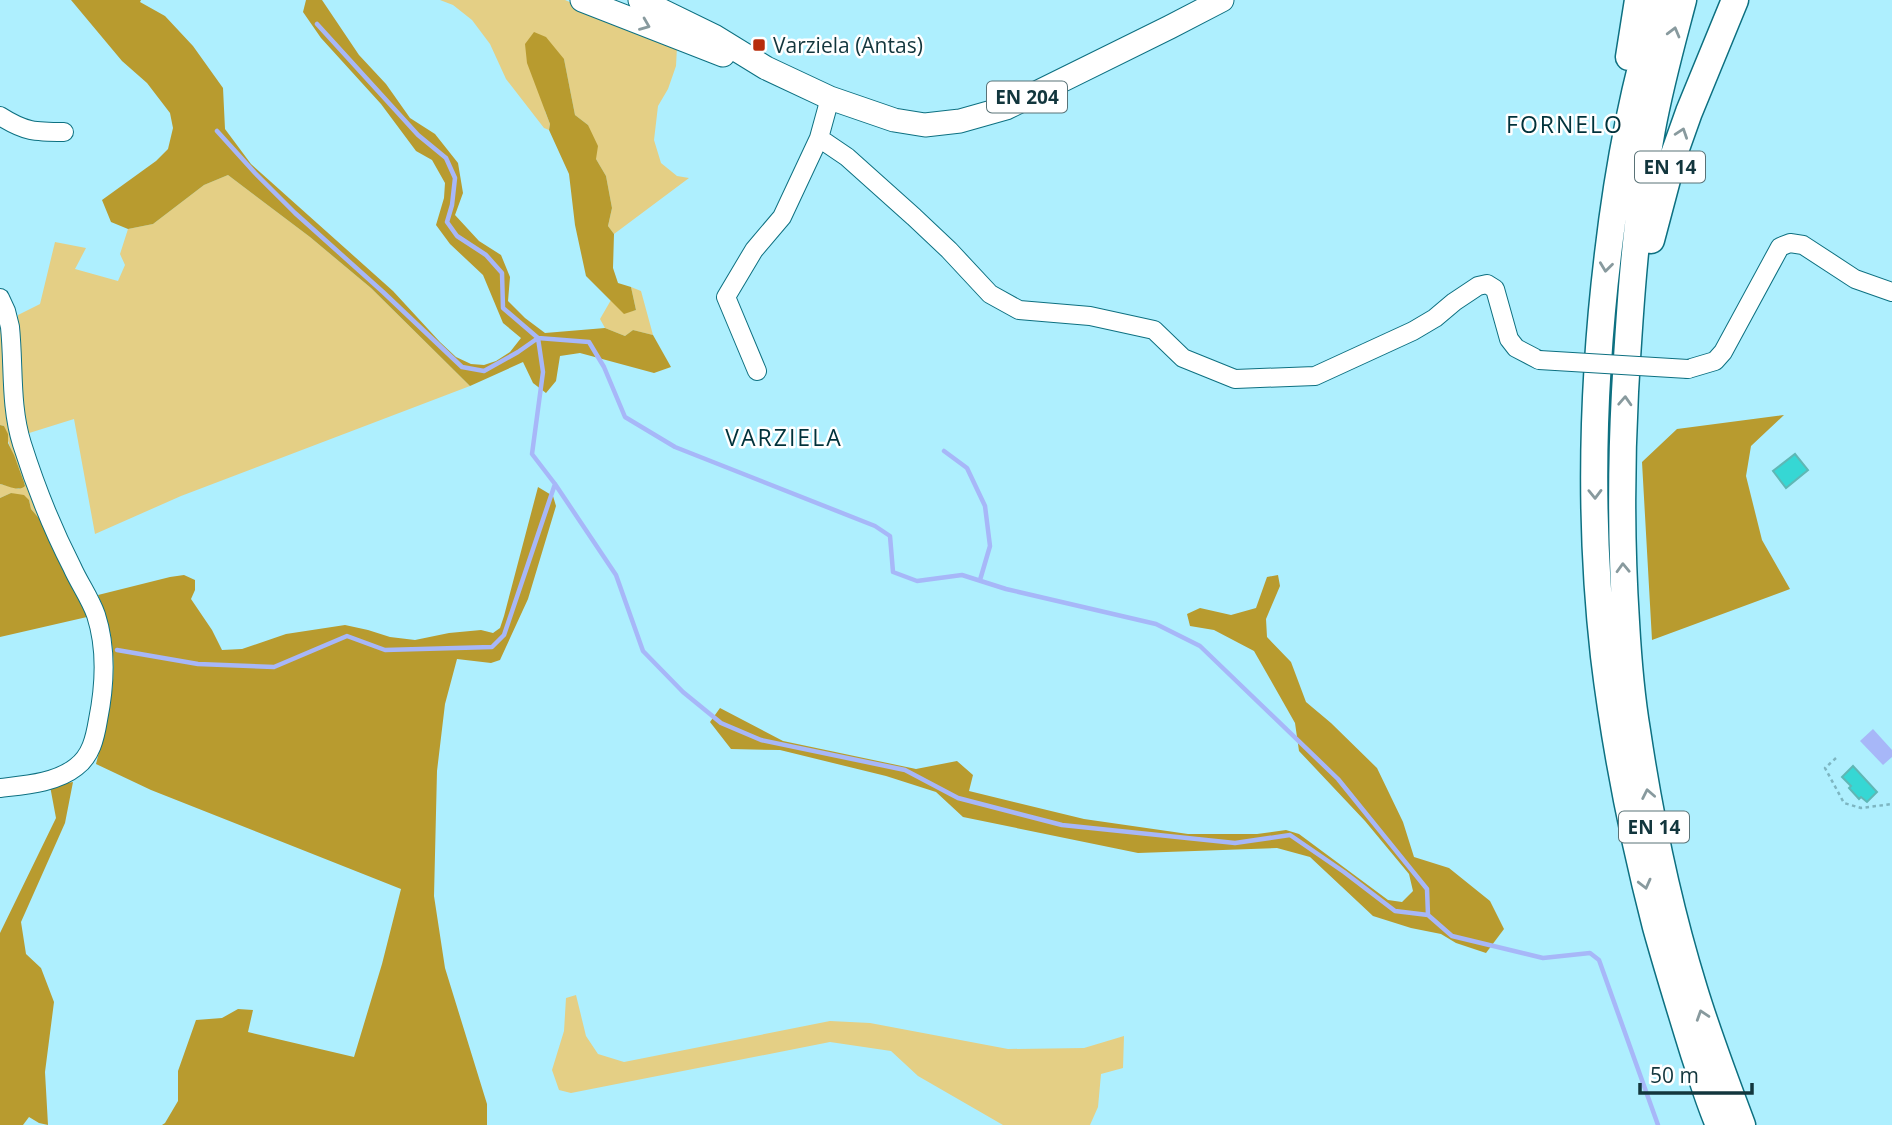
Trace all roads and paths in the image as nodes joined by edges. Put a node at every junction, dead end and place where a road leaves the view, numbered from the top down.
1 (582, 0) edge
2 (640, 0) edge
3 (1222, 0) edge
4 (1638, 0) edge
5 (1660, 0) edge
6 (1683, 0) edge
7 (1735, 0) edge
8 (766, 68) junction
9 (830, 98) junction
10 (0, 116) edge
11 (64, 132) dead end
12 (819, 138) junction
13 (1615, 200) junction
14 (1892, 292) edge
15 (0, 298) edge
16 (1628, 341) junction
17 (757, 371) dead end
18 (1836, 758) dead end
19 (1, 789) edge
20 (1892, 804) edge
21 (1719, 1125) edge
22 (1742, 1125) edge

1 -> 8 main road, EN 204
2 - 8 main road, EN 204
3 - 9 main road, EN 204
4 - 13 highway, EN 14
5 - 13 highway, EN 14
16 -> 6 highway, EN 14
16 -> 7 highway, EN 14
8 - 9 main road, EN 204
9 - 12 street
10 - 11 street
12 - 14 street, bridge
12 - 17 street
13 -> 21 highway, EN 14
15 - 19 street
22 -> 16 highway, EN 14
18 - 20 path

